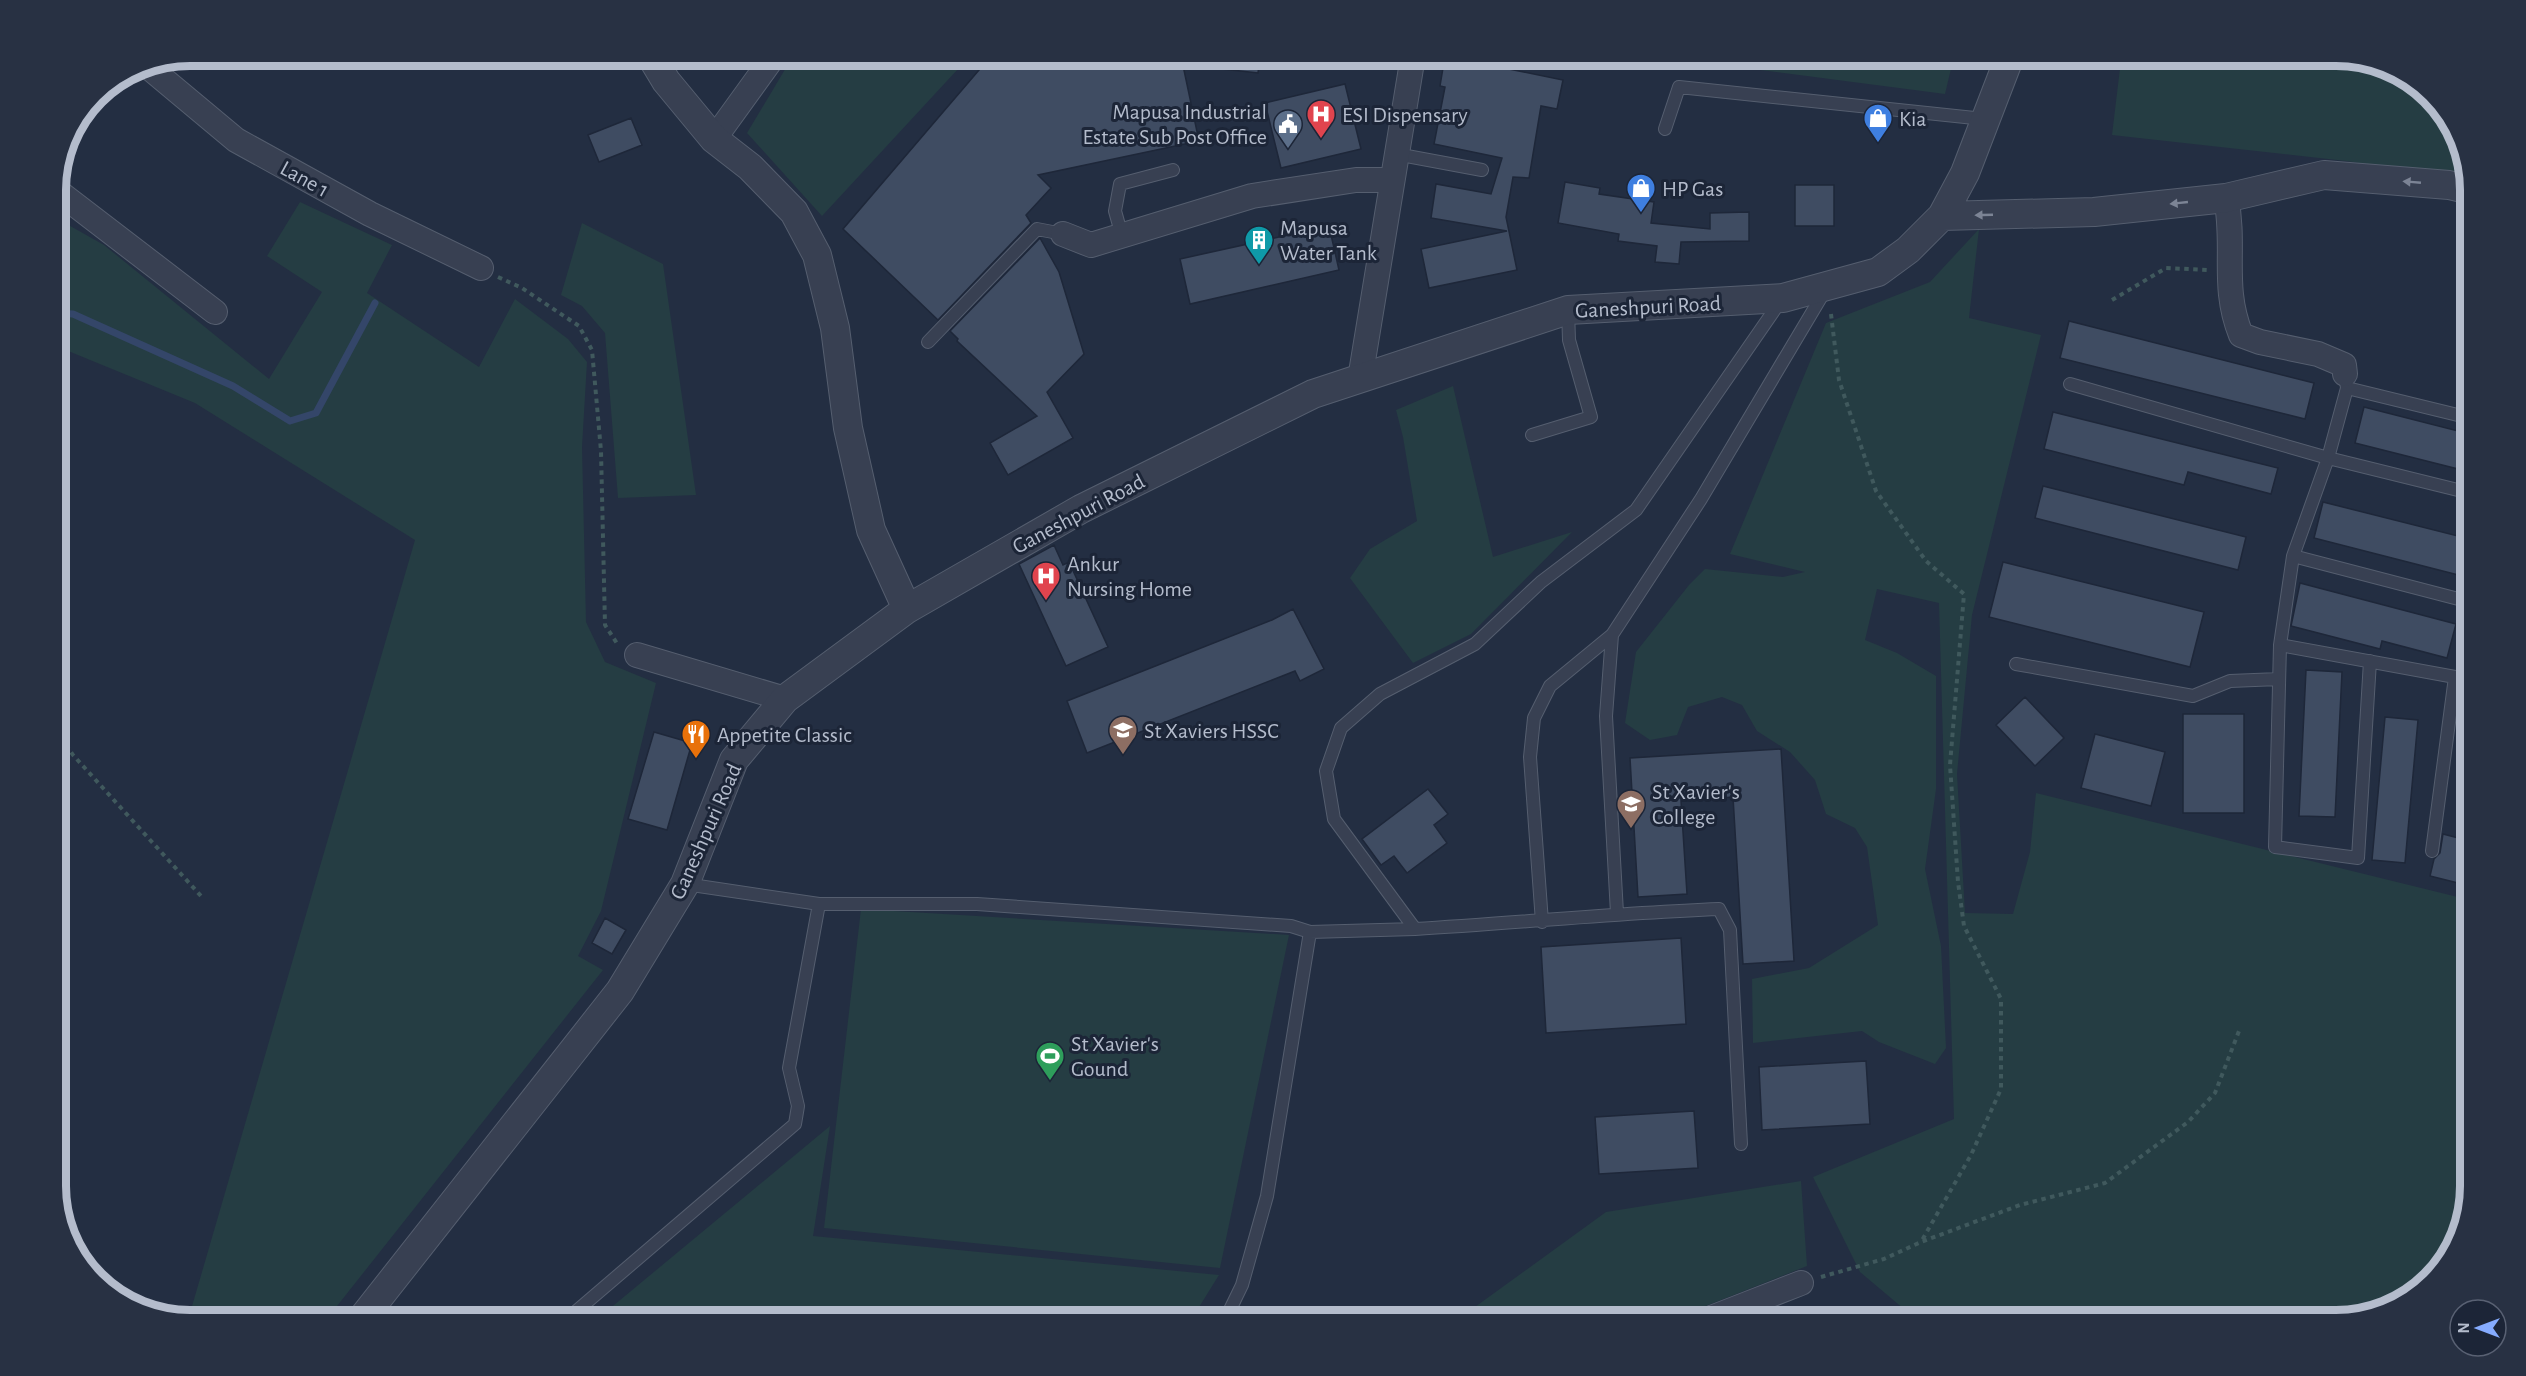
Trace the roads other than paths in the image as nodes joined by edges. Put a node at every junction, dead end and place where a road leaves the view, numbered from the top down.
1 (657, 66) edge
2 (767, 66) edge
3 (1411, 66) edge
4 (2006, 66) edge
5 (154, 72) edge
6 (1984, 119) junction
7 (1665, 129) dead end
8 (714, 139) junction
9 (1396, 154) junction
10 (1173, 170) dead end
11 (1482, 171) dead end
12 (1391, 180) junction
13 (2460, 188) edge
14 (66, 198) edge
15 (2226, 198) junction
16 (1942, 216) junction
17 (1063, 234) joint
18 (1122, 236) junction
19 (481, 268) road end
20 (1829, 297) junction
21 (1783, 298) junction
22 (1568, 310) junction
23 (215, 312) dead end
24 (928, 342) dead end
25 (1360, 379) junction
26 (2346, 381) junction
27 (2070, 384) dead end
28 (2460, 415) edge
29 (1532, 435) dead end
30 (2328, 459) junction
31 (2460, 491) edge
32 (2293, 556) junction
33 (2460, 599) edge
34 (907, 609) junction
35 (1612, 634) junction
36 (2280, 645) junction
37 (637, 656) road end
38 (2370, 661) junction
39 (2016, 664) dead end
40 (2279, 679) junction
41 (784, 699) junction
42 (2432, 851) dead end
43 (685, 884) junction
44 (819, 904) junction
45 (1617, 913) junction
46 (1542, 922) junction
47 (1415, 929) junction
48 (1310, 932) junction
49 (1741, 1144) dead end
50 (1801, 1283) road end
51 (369, 1310) edge
52 (578, 1310) edge
53 (1230, 1310) edge
54 (1732, 1310) edge

1 - 8 street
2 - 8 street
3 - 9 street
4 - 6 street, Ganeshpuri Road
5 - 19 street, Lane 1
6 - 7 lane
6 - 16 street, Ganeshpuri Road
8 - 34 street
9 - 11 lane
9 - 12 street
10 - 18 lane
12 - 18 street
12 - 25 street
13 -> 15 street
14 - 23 street
15 -> 16 street
15 - 26 street
16 - 20 street, Ganeshpuri Road
17 - 18 street
17 - 24 lane
20 - 21 street, Ganeshpuri Road
20 - 35 lane
21 - 22 street, Ganeshpuri Road
21 - 47 lane
22 - 25 street, Ganeshpuri Road
22 - 29 lane
25 - 34 street, Ganeshpuri Road
26 - 28 lane
26 - 30 lane
27 - 30 lane
30 - 31 lane
30 - 32 lane
32 - 33 lane
32 - 36 lane
34 - 41 street, Ganeshpuri Road
35 - 45 lane
35 - 46 lane
36 - 38 lane
36 - 40 lane
37 - 41 street
38 - 40 lane
38 - 42 lane
39 - 40 lane
41 - 43 street, Ganeshpuri Road
43 - 44 lane
43 - 51 street, Ganeshpuri Road
44 - 48 lane
44 - 52 lane
45 - 46 lane
45 - 49 lane
46 - 47 lane
47 - 48 lane
48 - 53 lane
50 - 54 street

